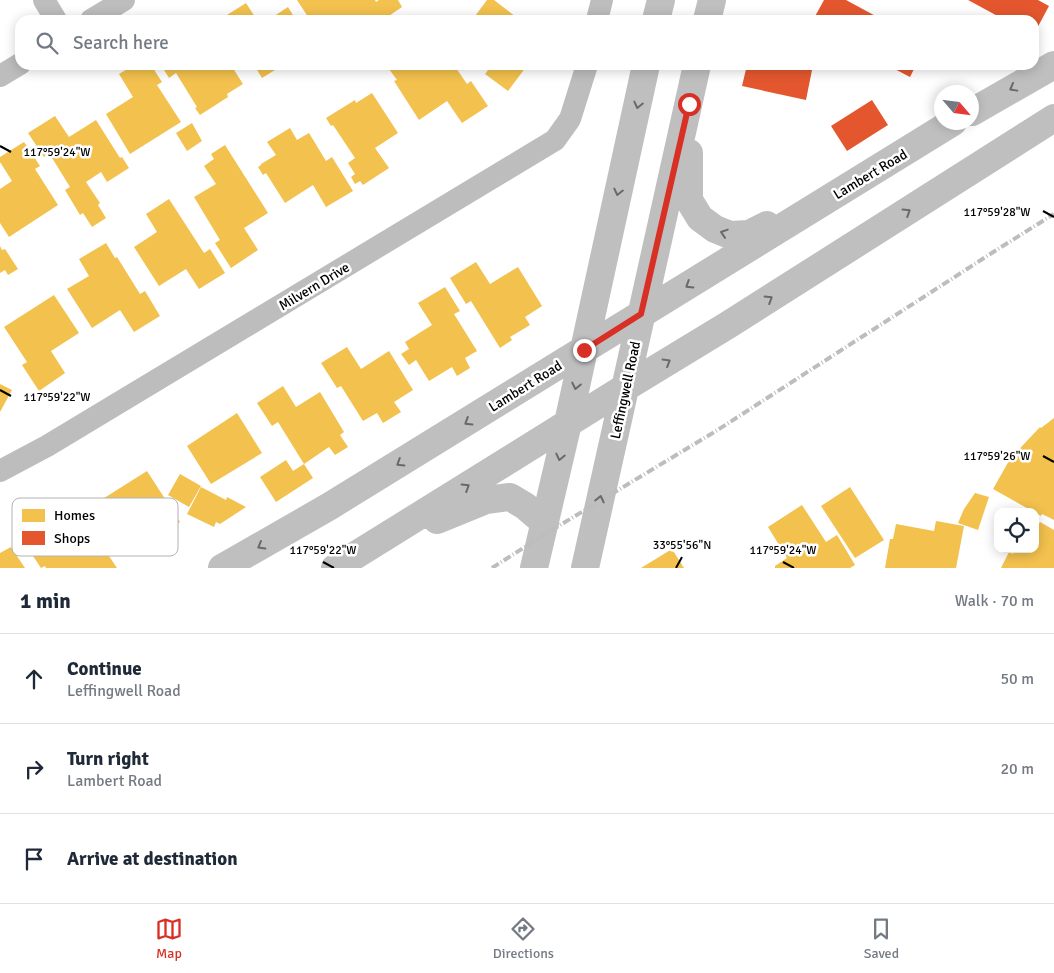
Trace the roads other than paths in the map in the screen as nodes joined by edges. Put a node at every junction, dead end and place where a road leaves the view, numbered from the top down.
1 (44, 0) edge
2 (124, 0) edge
3 (602, 0) edge
4 (661, 0) edge
5 (712, 0) edge
6 (53, 15) edge
7 (99, 15) edge
8 (598, 15) edge
9 (657, 15) edge
10 (709, 15) edge
11 (1054, 66) edge
12 (15, 67) edge
13 (585, 70) edge
14 (645, 70) edge
15 (696, 70) edge
16 (0, 76) edge
17 (689, 104) junction
18 (979, 108) edge
19 (1054, 118) edge
20 (940, 130) edge
21 (864, 177) junction
22 (641, 314) junction
23 (584, 350) junction
24 (626, 387) junction
25 (568, 423) junction
26 (0, 472) edge
27 (545, 523) junction
28 (366, 549) junction
29 (222, 568) edge
30 (335, 568) edge
31 (534, 568) edge
32 (585, 568) edge

1 - 6 street
2 - 7 street
3 - 8 street
4 - 9 main road
5 - 10 main road
11 -> 18 main road
12 - 16 street
13 - 26 street, Milvern Drive
14 -> 23 main road
15 - 17 main road, Leffingwell Road
21 -> 17 main road
17 - 22 main road, Leffingwell Road
24 -> 19 main road
20 - 21 main road, Lambert Road
21 -> 22 main road, Lambert Road
22 - 23 main road, Lambert Road
22 - 24 main road, Leffingwell Road
23 -> 25 main road
23 -> 29 main road, Lambert Road
24 - 25 main road
32 -> 24 main road, Leffingwell Road
25 -> 27 main road
28 -> 25 main road
27 - 28 main road
27 - 31 main road
28 - 30 main road

